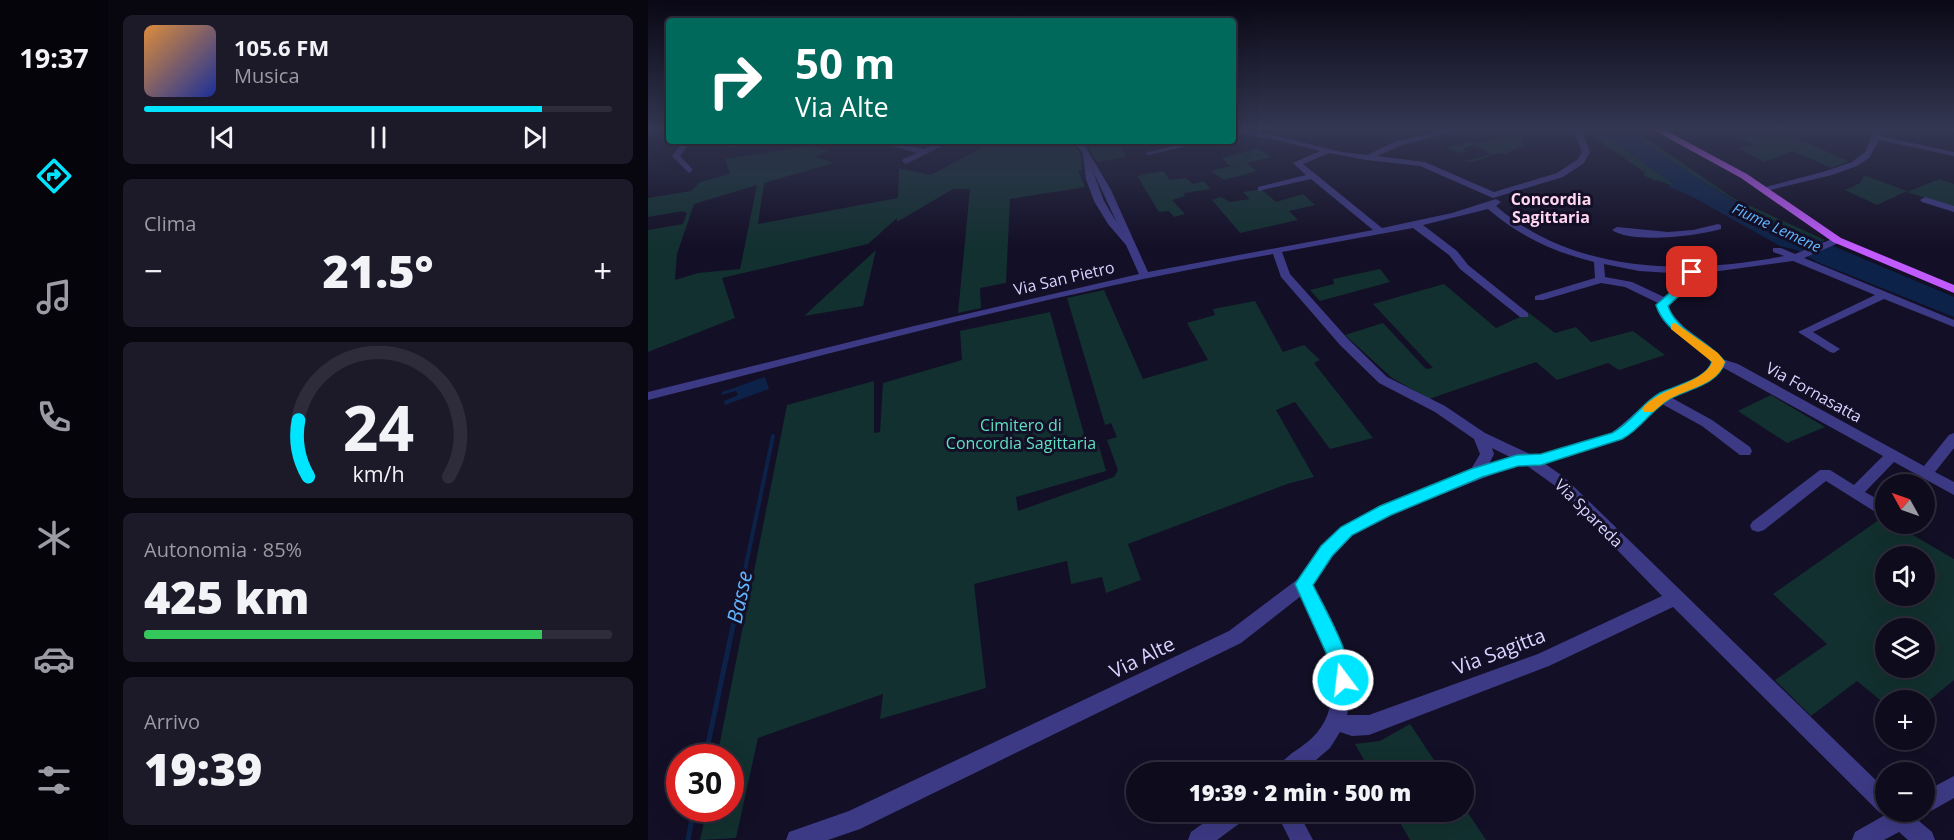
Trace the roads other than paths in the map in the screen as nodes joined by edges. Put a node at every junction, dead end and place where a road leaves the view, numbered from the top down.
1 (1087, 168) edge
2 (1303, 168) edge
3 (1431, 168) edge
4 (1572, 168) edge
5 (1729, 168) edge
6 (1841, 168) edge
7 (1312, 176) junction
8 (1261, 189) dead end
9 (1762, 189) junction
10 (1925, 200) dead end
11 (1495, 206) junction
12 (1954, 209) edge
13 (1416, 225) junction
14 (1718, 227) dead end
15 (1617, 230) dead end
16 (1381, 232) junction
17 (1833, 241) junction
18 (1777, 250) dead end
19 (1277, 251) junction
20 (1799, 256) junction
21 (1599, 260) junction
22 (1692, 272) junction
23 (1145, 276) junction
24 (1601, 280) junction
25 (1954, 289) edge
26 (1883, 295) junction
27 (1539, 298) dead end
28 (1666, 303) junction
29 (1524, 315) dead end
30 (1954, 324) edge
31 (1834, 349) dead end
32 (1718, 362) junction
33 (648, 396) edge
34 (1662, 398) junction
35 (1480, 436) junction
36 (1954, 438) edge
37 (1745, 451) dead end
38 (1892, 455) junction
39 (1529, 460) junction
40 (1476, 473) junction
41 (1925, 474) joint
42 (1935, 479) edge
43 (1954, 489) edge
44 (1855, 492) junction
45 (1875, 505) edge
46 (1758, 526) dead end
47 (1304, 584) junction
48 (1675, 598) junction
49 (1335, 720) junction
50 (1298, 762) edge
51 (1954, 786) edge
52 (1875, 790) edge
53 (1935, 797) edge
54 (1223, 822) edge
55 (1292, 822) edge
56 (1886, 822) edge
57 (1907, 822) edge
58 (797, 840) edge
59 (1199, 840) edge
60 (1302, 840) edge
61 (1863, 840) edge
62 (1924, 840) edge

1 - 23 street
2 - 7 street
3 - 11 street
4 - 11 street, Via San Pietro
5 - 9 main road
6 - 9 street
7 - 8 street
7 - 16 street
9 - 17 main road
10 - 12 street
11 - 13 street, Via San Pietro
11 - 21 street
13 - 16 street, Via San Pietro
13 - 29 street
14 - 15 street
16 - 19 street, Via San Pietro
17 - 20 street
17 - 25 main road
18 - 20 street
19 - 23 street, Via San Pietro
19 - 35 street, Via Spareda
20 - 22 street
20 - 26 street
21 - 22 street
21 - 24 street
22 - 28 street
23 - 33 street, Via San Pietro
24 - 27 street
24 - 28 street
26 - 30 street
26 - 31 street
28 - 32 street
32 - 34 street, Via Alte
32 - 38 street, Via Fornasatta
34 - 37 street
34 - 39 street, Via Alte
35 - 39 street, Via Spareda
35 - 40 street
36 - 41 street
38 - 41 street, Via Fornasatta
38 - 44 street
39 - 40 street, Via Alte
39 - 48 street, Via Spareda
40 - 47 street, Via Alte
42 - 43 street, Via Fornasatta
44 - 45 street
44 - 46 street
47 - 49 street
47 - 58 street, Via Alte
48 - 49 street, Via Sagitta
48 - 52 street, Via Spareda
49 - 50 street
51 - 53 street
54 - 59 street
55 - 60 street
56 - 61 street
57 - 62 street, Via Spareda

